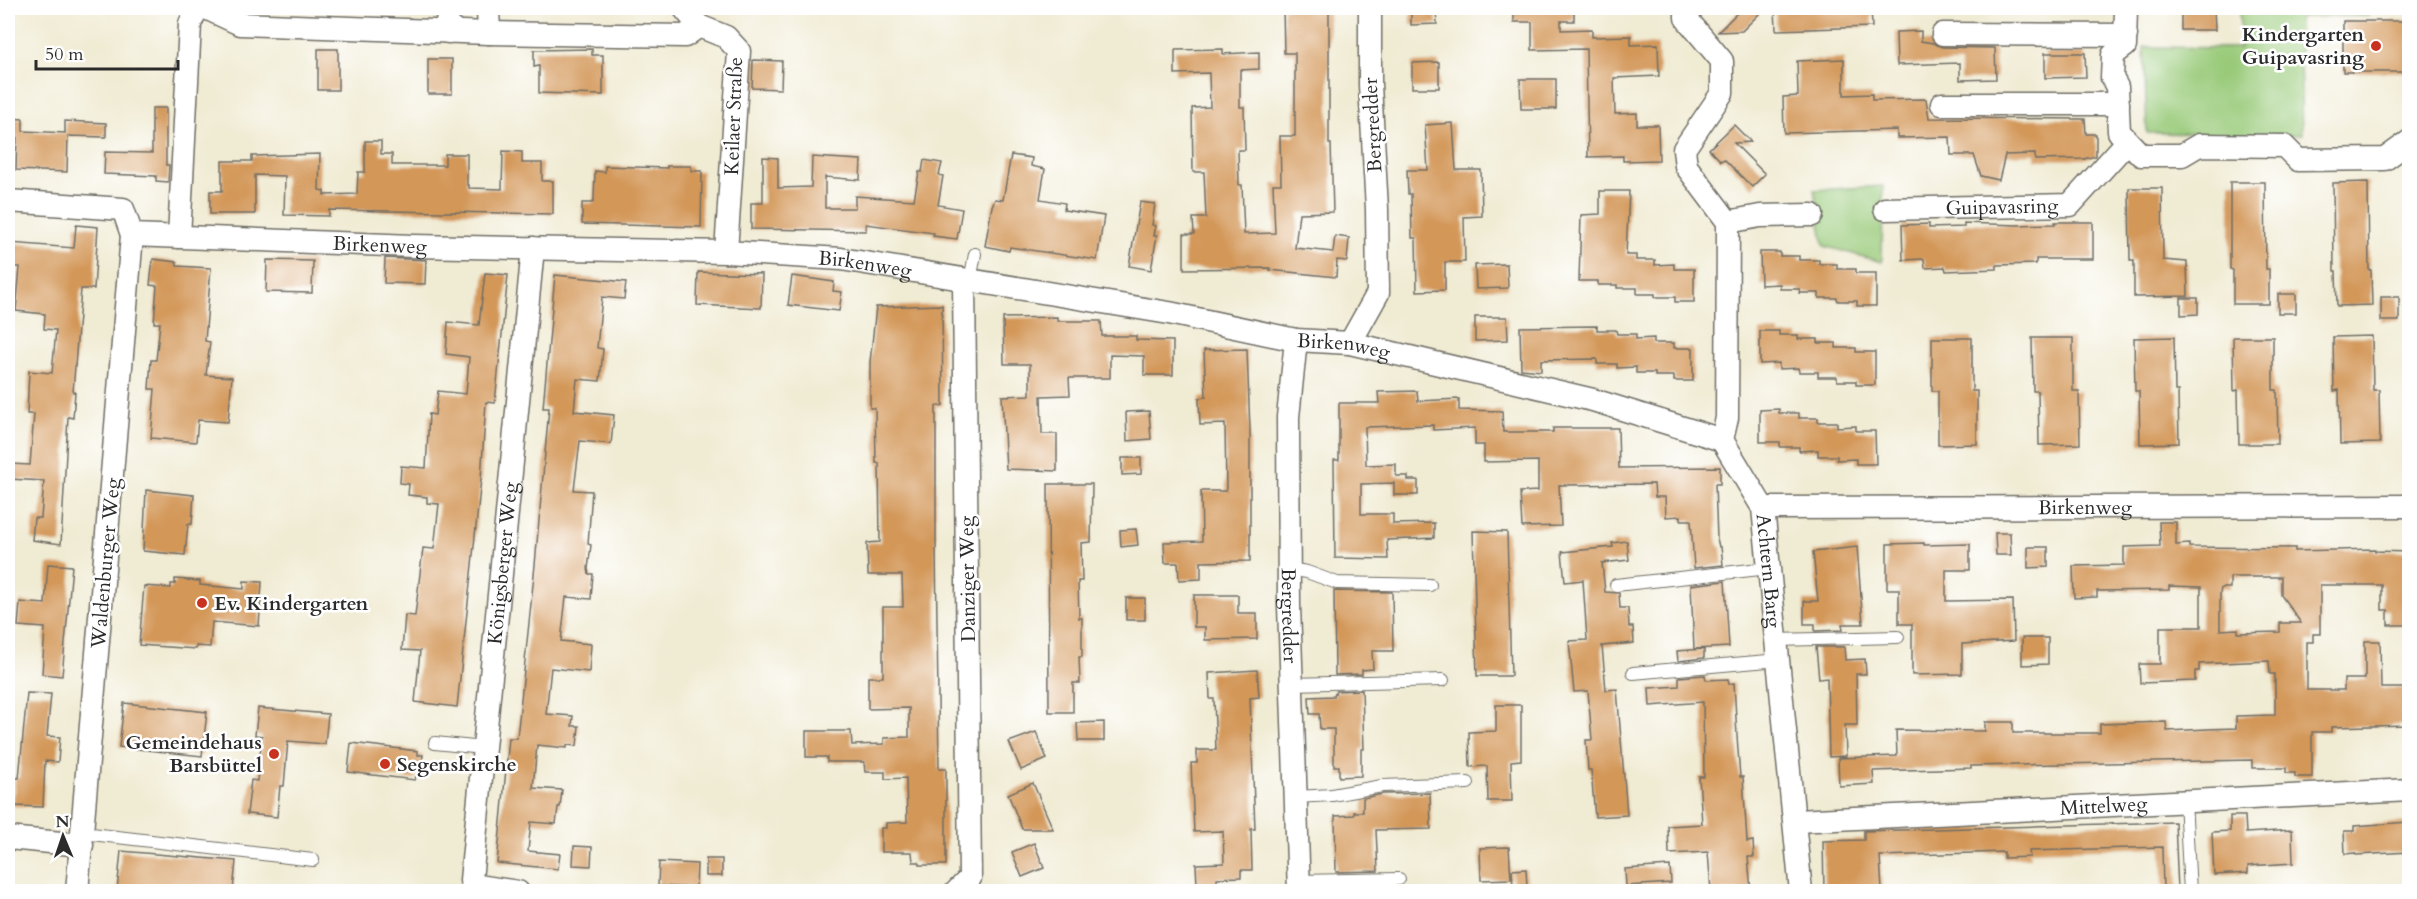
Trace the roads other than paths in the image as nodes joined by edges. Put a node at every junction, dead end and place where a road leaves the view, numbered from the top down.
1 (197, 8) edge
2 (206, 8) edge
3 (447, 8) edge
4 (488, 8) edge
5 (684, 8) edge
6 (1370, 8) edge
7 (1686, 8) edge
8 (2126, 8) edge
9 (699, 26) junction
10 (448, 32) junction
11 (489, 33) junction
12 (1943, 34) dead end
13 (2126, 35) junction
14 (1942, 104) dead end
15 (2118, 104) junction
16 (2409, 141) edge
17 (2127, 142) junction
18 (8, 201) edge
19 (1885, 209) dead end
20 (1812, 215) dead end
21 (1728, 222) junction
22 (132, 235) junction
23 (178, 237) junction
24 (533, 248) junction
25 (726, 252) junction
26 (975, 255) dead end
27 (967, 280) junction
28 (1296, 340) junction
29 (1350, 343) junction
30 (1722, 440) junction
31 (2409, 506) edge
32 (1763, 508) junction
33 (1769, 568) junction
34 (1289, 569) junction
35 (1430, 585) dead end
36 (1616, 585) dead end
37 (1898, 638) dead end
38 (1777, 650) junction
39 (1633, 673) dead end
40 (1443, 680) dead end
41 (1292, 684) junction
42 (435, 743) dead end
43 (483, 748) junction
44 (1468, 783) dead end
45 (2409, 790) edge
46 (1296, 797) junction
47 (2185, 800) junction
48 (1796, 821) junction
49 (8, 838) edge
50 (82, 839) junction
51 (313, 860) dead end
52 (1399, 879) dead end
53 (963, 885) edge
54 (1299, 886) edge
55 (77, 891) edge
56 (518, 891) edge
57 (1801, 891) edge
58 (2190, 891) edge

1 - 23 street
2 - 10 street
3 - 10 street
4 - 11 street
5 - 9 street, Keilaer Straße
6 - 29 street, Bergredder
7 - 21 street
8 - 13 street
9 - 11 street
9 - 25 street, Keilaer Straße
10 - 11 street
12 - 13 street
13 - 15 street
14 - 15 street
15 - 17 street
16 - 17 street
17 - 19 street, Guipavasring
18 - 22 street
20 - 21 street
21 - 30 street
22 - 23 street, Birkenweg
22 - 50 street, Waldenburger Weg
23 - 24 street, Birkenweg
24 - 25 street, Birkenweg
24 - 43 street, Königsberger Weg
25 - 27 street, Birkenweg
26 - 27 lane
27 - 28 street, Birkenweg
27 - 53 street, Danziger Weg
28 - 29 street, Birkenweg
28 - 34 street, Bergredder
29 - 30 street, Birkenweg
30 - 32 street, Achtern Barg
31 - 32 street, Birkenweg
32 - 33 street, Achtern Barg
33 - 36 lane
33 - 38 street, Achtern Barg
34 - 35 lane
34 - 41 street, Bergredder
37 - 38 lane
38 - 39 lane
38 - 48 street, Achtern Barg
40 - 41 lane
41 - 46 street, Bergredder
42 - 43 lane
43 - 56 street, Königsberger Weg
44 - 46 lane
45 - 47 street, Mittelweg
46 - 54 street, Bergredder
47 - 48 street, Mittelweg
47 - 58 lane
48 - 57 street, Achtern Barg
49 - 50 street
50 - 51 lane
50 - 55 street, Waldenburger Weg
52 - 54 lane

